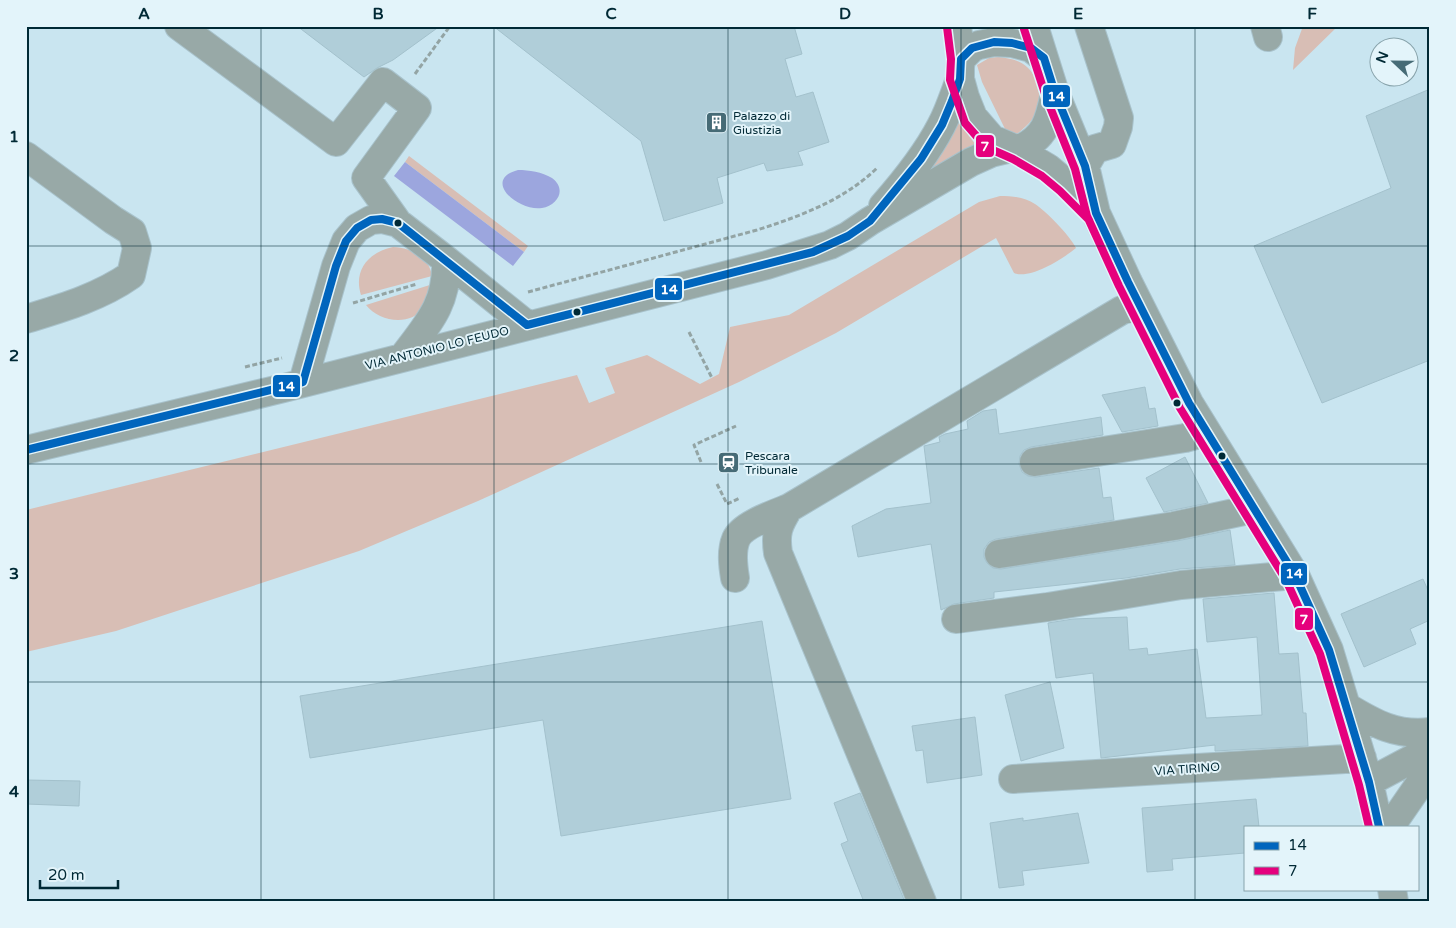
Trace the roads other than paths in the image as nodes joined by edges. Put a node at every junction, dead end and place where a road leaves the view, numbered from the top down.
1 (179, 26) edge
2 (958, 26) edge
3 (1034, 26) edge
4 (1090, 26) edge
5 (1044, 58) junction
6 (960, 69) junction
7 (1055, 93) junction
8 (1015, 149) junction
9 (26, 156) edge
10 (1084, 166) junction
11 (1096, 213) junction
12 (870, 221) junction
13 (398, 223) junction
14 (447, 268) junction
15 (1140, 306) junction
16 (26, 320) edge
17 (527, 325) junction
18 (403, 357) junction
19 (303, 382) junction
20 (1206, 432) junction
21 (26, 450) edge
22 (1034, 462) dead end
23 (789, 508) junction
24 (1253, 509) junction
25 (999, 554) dead end
26 (1295, 575) junction
27 (735, 578) dead end
28 (956, 619) dead end
29 (1348, 707) junction
30 (1430, 732) edge
31 (1430, 745) edge
32 (1430, 769) edge
33 (1366, 770) junction
34 (1013, 779) dead end
35 (1379, 826) edge
36 (1391, 826) edge
37 (922, 902) edge

1 - 13 street
2 - 6 street
3 - 5 street
4 - 10 street
5 - 6 street
5 - 7 street
6 - 8 street
6 - 12 street, VIA ANTONIO LO FEUDO
7 - 8 street
7 - 10 street
8 - 11 street
8 - 12 street, VIA ANTONIO LO FEUDO
9 - 16 street
10 - 11 street
11 - 15 street
12 - 17 street, VIA ANTONIO LO FEUDO
13 - 14 street
13 - 19 street
14 - 17 street
14 - 18 street
15 - 20 street
15 - 23 street
17 - 18 street, VIA ANTONIO LO FEUDO
18 - 19 street, VIA ANTONIO LO FEUDO
19 - 21 street, VIA ANTONIO LO FEUDO
20 - 22 street
20 - 24 street
23 - 27 street
23 - 37 street
24 - 25 street
24 - 26 street
26 - 28 street
26 - 29 street
29 - 30 street
29 - 33 street
31 - 33 street
32 - 36 street
33 - 34 street, VIA TIRINO
33 - 35 street

